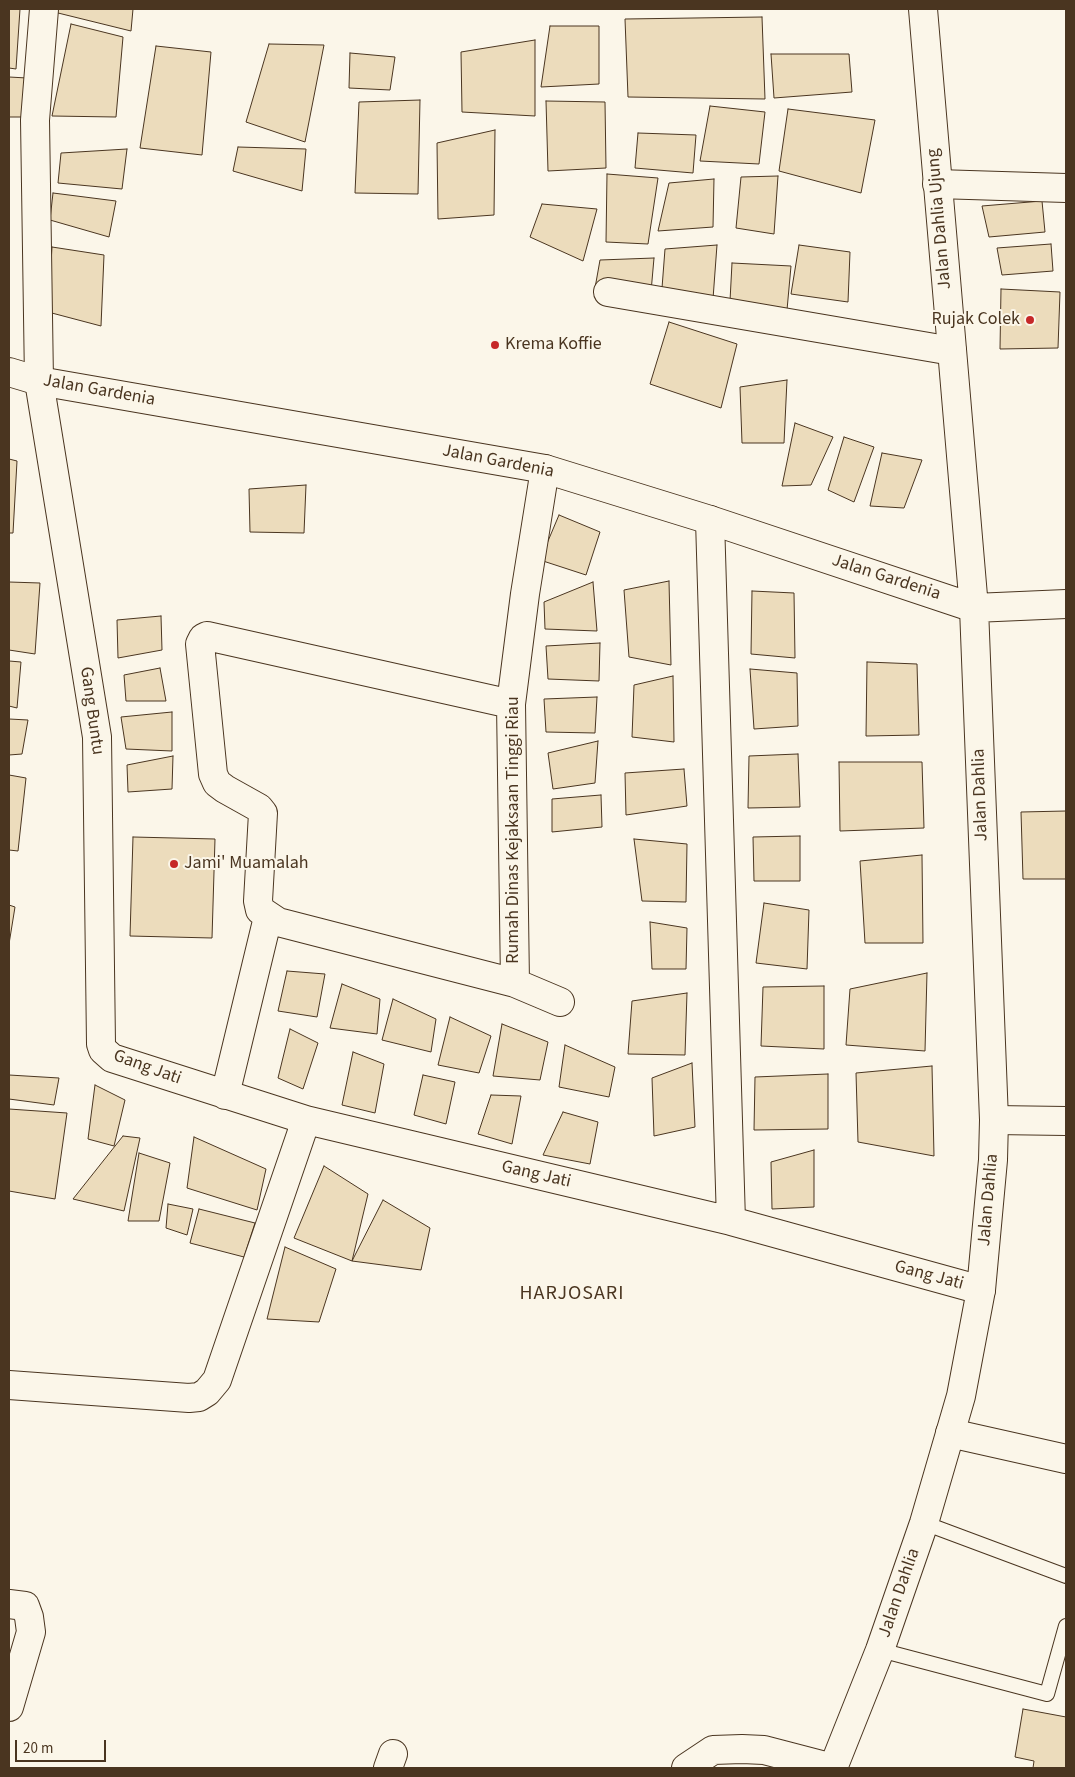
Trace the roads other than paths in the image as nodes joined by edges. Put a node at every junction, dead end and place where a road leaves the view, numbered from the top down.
1 (44, 9) edge
2 (923, 9) edge
3 (937, 184) junction
4 (1066, 188) edge
5 (608, 292) dead end
6 (952, 351) junction
7 (9, 372) edge
8 (39, 381) junction
9 (545, 469) junction
10 (710, 520) junction
11 (1066, 604) edge
12 (974, 608) junction
13 (511, 704) junction
14 (268, 917) junction
15 (515, 983) junction
16 (560, 1002) dead end
17 (101, 1044) joint
18 (225, 1095) junction
19 (306, 1120) junction
20 (994, 1120) junction
21 (1066, 1121) edge
22 (731, 1221) junction
23 (981, 1290) junction
24 (9, 1385) edge
25 (950, 1433) junction
26 (1066, 1459) edge
27 (924, 1523) junction
28 (1066, 1576) edge
29 (17, 1605) edge
30 (1066, 1626) edge
31 (880, 1650) junction
32 (9, 1707) edge
33 (686, 1768) edge
34 (833, 1768) edge

1 - 8 street, Gang Buntu
2 - 3 street, Jalan Dahlia Ujung
3 - 4 street
3 - 6 street, Jalan Dahlia Ujung
5 - 6 street
6 - 12 street, Jalan Dahlia Ujung
7 - 8 street, Jalan Gardenia
8 - 9 street, Jalan Gardenia
8 - 17 street, Gang Buntu
9 - 10 street, Jalan Gardenia
9 - 13 street, Rumah Dinas Kejaksaan Tinggi Riau
10 - 12 street, Jalan Gardenia
10 - 22 street
11 - 12 street
12 - 20 street, Jalan Dahlia
13 - 14 street
13 - 15 street, Rumah Dinas Kejaksaan Tinggi Riau
14 - 15 street
14 - 18 street
15 - 16 street
17 - 18 street, Gang Jati
18 - 19 street, Gang Jati
19 - 22 street, Gang Jati
19 - 24 street
20 - 21 street
20 - 23 street, Jalan Dahlia
22 - 23 street, Gang Jati
23 - 25 street, Jalan Dahlia
25 - 26 street
25 - 27 street, Jalan Dahlia
27 - 28 lane
27 - 31 street, Jalan Dahlia
29 - 32 street
30 - 31 lane
31 - 34 street, Jalan Dahlia
33 - 34 street

